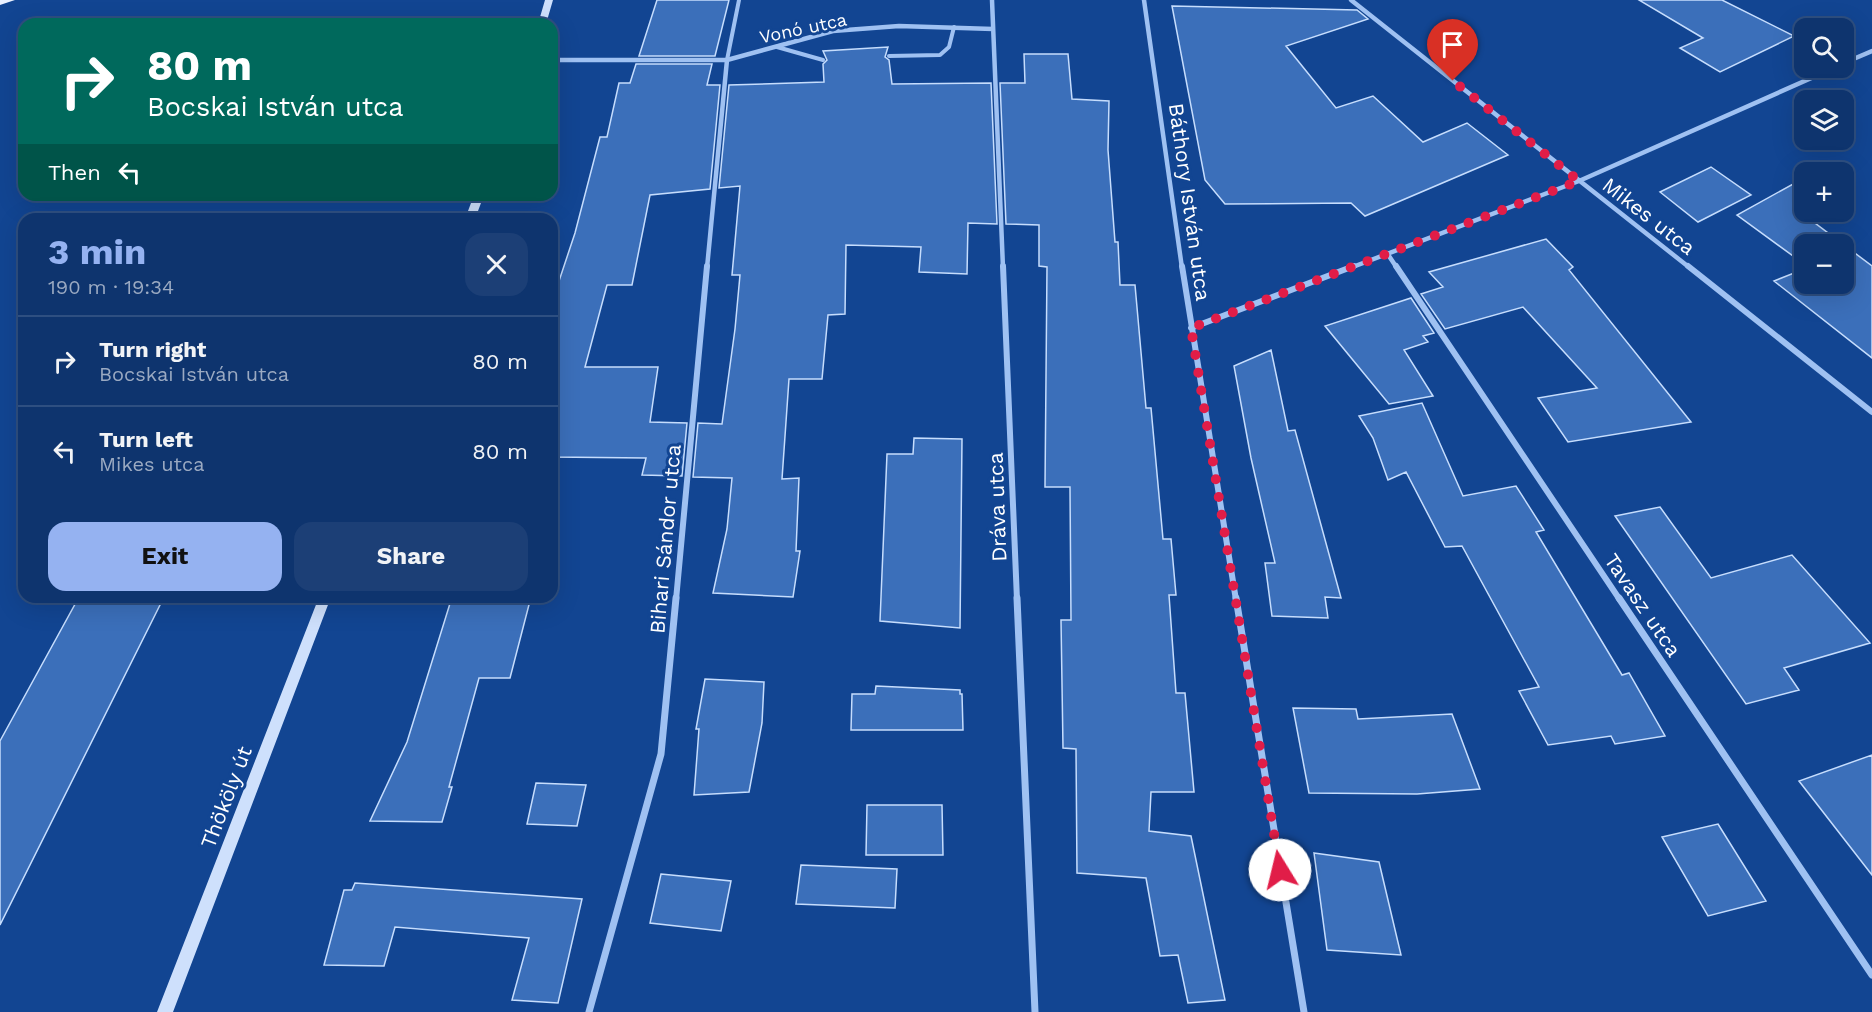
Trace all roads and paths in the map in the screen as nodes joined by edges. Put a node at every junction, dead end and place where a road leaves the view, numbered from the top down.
1 (10, 0) edge
2 (549, 0) edge
3 (739, 0) edge
4 (992, 0) edge
5 (1144, 0) edge
6 (1351, 0) edge
7 (0, 2) edge
8 (544, 18) edge
9 (954, 27) junction
10 (993, 29) junction
11 (775, 46) junction
12 (1872, 51) edge
13 (889, 56) dead end
14 (1854, 59) edge
15 (558, 60) edge
16 (727, 60) junction
17 (823, 60) dead end
18 (1811, 78) edge
19 (1579, 181) junction
20 (1388, 253) junction
21 (1191, 328) junction
22 (1872, 412) edge
23 (323, 603) edge
24 (1872, 975) edge
25 (165, 1012) edge
26 (589, 1012) edge
27 (1035, 1012) edge
28 (1304, 1012) edge

1 - 7 main road
2 - 8 street
3 - 16 lane, Vonó utca
4 - 10 street, Dráva utca
5 - 21 street, Báthory István utca
6 - 19 street, Mikes utca
9 - 10 street, Vonó utca
9 - 11 street, Vonó utca
9 - 13 lane
10 - 27 street, Dráva utca
11 - 16 street, Vonó utca
11 - 17 lane
12 - 14 street
15 - 16 street, Vonó utca
16 - 26 street, Bihari Sándor utca
18 - 19 street
19 - 20 street
19 - 22 street, Mikes utca
20 - 21 street
20 - 24 street, Tavasz utca
21 - 28 street, Báthory István utca
23 - 25 street, Thököly út

